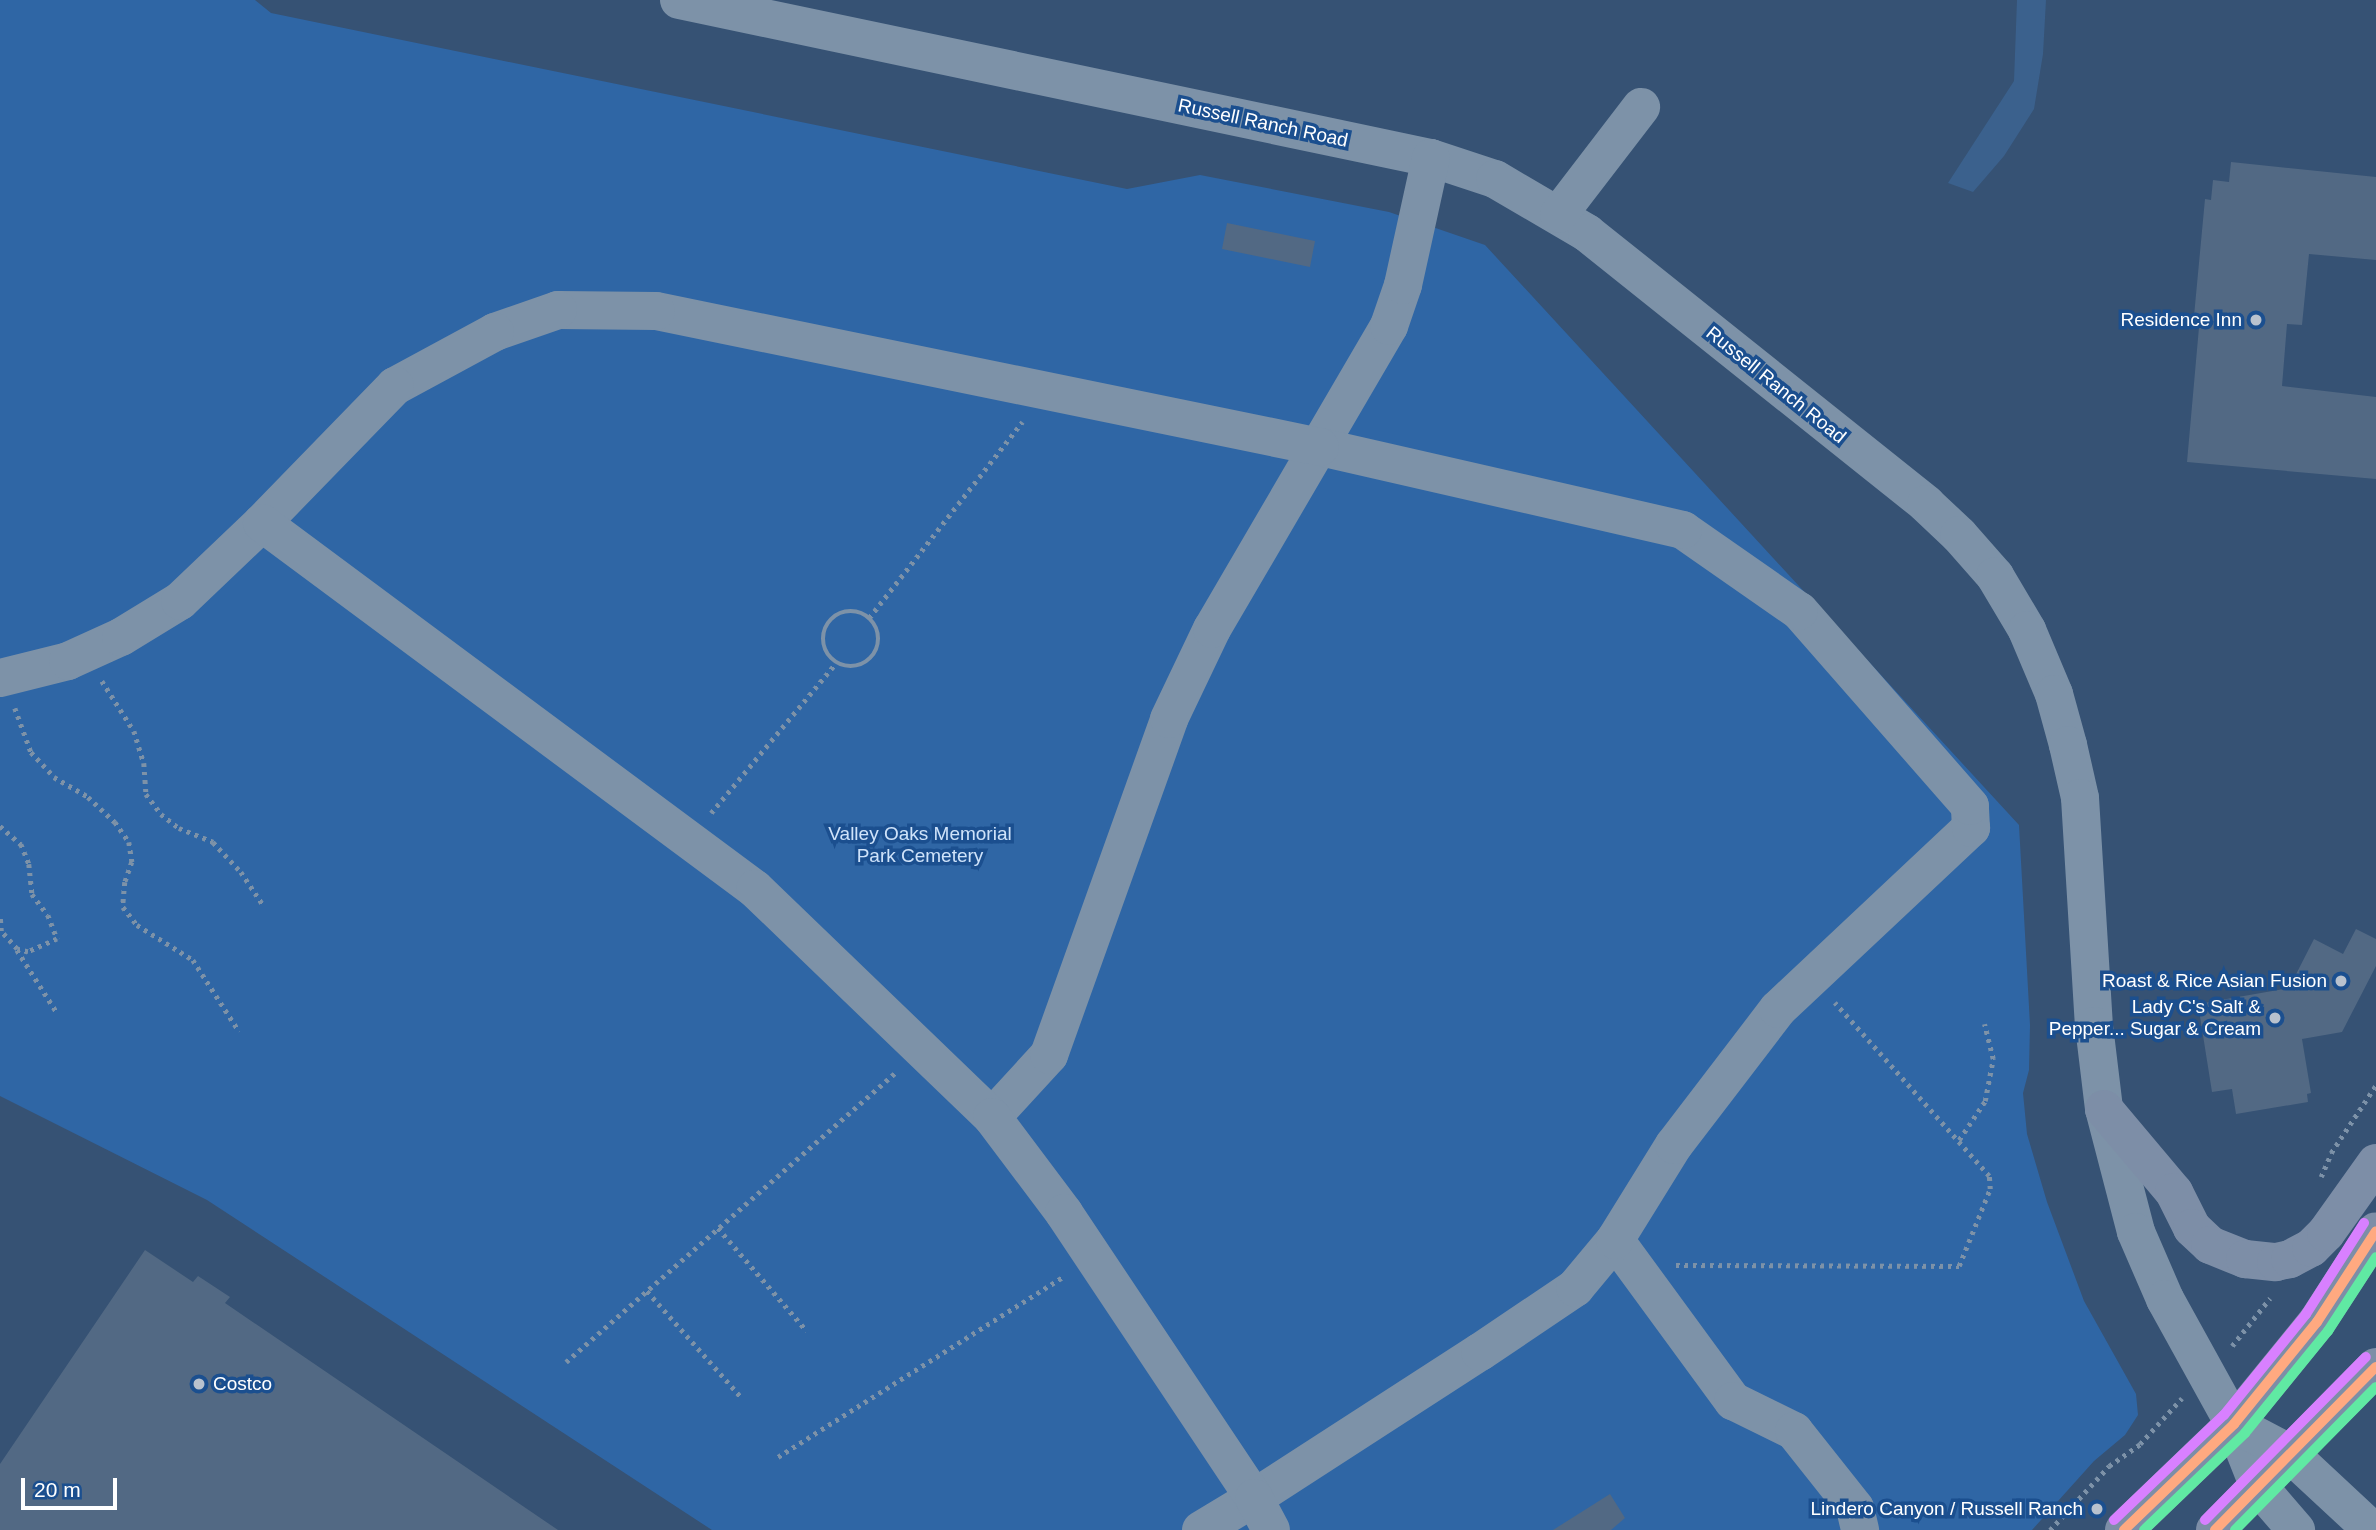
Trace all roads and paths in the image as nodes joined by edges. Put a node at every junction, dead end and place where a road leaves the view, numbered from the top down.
1 (679, 0) edge
2 (1640, 107) dead end
3 (1431, 158) junction
4 (1559, 214) junction
5 (1046, 390) junction
6 (1320, 447) junction
7 (262, 523) junction
8 (869, 618) junction
9 (87, 653) junction
10 (836, 663) junction
11 (5, 677) edge
12 (0, 826) edge
13 (688, 841) junction
14 (262, 905) dead end
15 (0, 919) edge
16 (17, 949) junction
17 (1811, 978) junction
18 (56, 1011) dead end
19 (1984, 1024) dead end
20 (239, 1031) dead end
21 (921, 1049) junction
22 (2104, 1109) junction
23 (992, 1117) junction
24 (1959, 1140) junction
25 (2376, 1163) edge
26 (718, 1228) junction
27 (2376, 1231) edge
28 (1624, 1252) junction
29 (1094, 1257) junction
30 (647, 1291) junction
31 (2271, 1296) dead end
32 (807, 1331) dead end
33 (2242, 1335) dead end
34 (566, 1362) dead end
35 (2376, 1367) edge
36 (743, 1399) dead end
37 (2159, 1421) dead end
38 (2234, 1424) junction
39 (2289, 1453) junction
40 (778, 1457) dead end
41 (2259, 1487) junction
42 (1262, 1514) edge
43 (1201, 1530) edge
44 (1860, 1530) edge
45 (2050, 1530) edge
46 (2124, 1530) edge
47 (2215, 1530) edge
48 (2296, 1530) edge
49 (2372, 1530) edge

1 - 3 street, Russell Ranch Road
2 - 4 street
3 - 4 street, Russell Ranch Road
3 - 6 street
4 - 22 street, Russell Ranch Road
5 - 6 street
5 - 7 street
5 - 8 path
6 - 17 street
6 - 23 street
7 - 9 street
7 - 13 street
8 - 10 path
8 - 10 path
9 - 11 street
9 - 14 path
10 - 13 path
11 - 20 path
12 - 16 path
13 - 21 street
15 - 16 path
16 - 18 path
17 - 24 path
17 - 28 street
19 - 24 path
21 - 23 street
21 - 26 path
22 - 25 main road
22 - 38 street, Russell Ranch Road
23 - 29 street
24 - 28 path
26 - 30 path
26 - 32 path
27 - 38 main road
28 - 42 street
28 - 44 street
29 - 40 path
29 - 42 street
30 - 34 path
30 - 36 path
31 - 33 path
35 - 39 main road
37 - 45 path
38 - 39 street
38 - 41 street, Russell Ranch Road
38 - 46 main road
39 - 41 main road
39 - 49 street
41 - 47 main road
41 - 48 street, Russell Ranch Road
42 - 43 street

